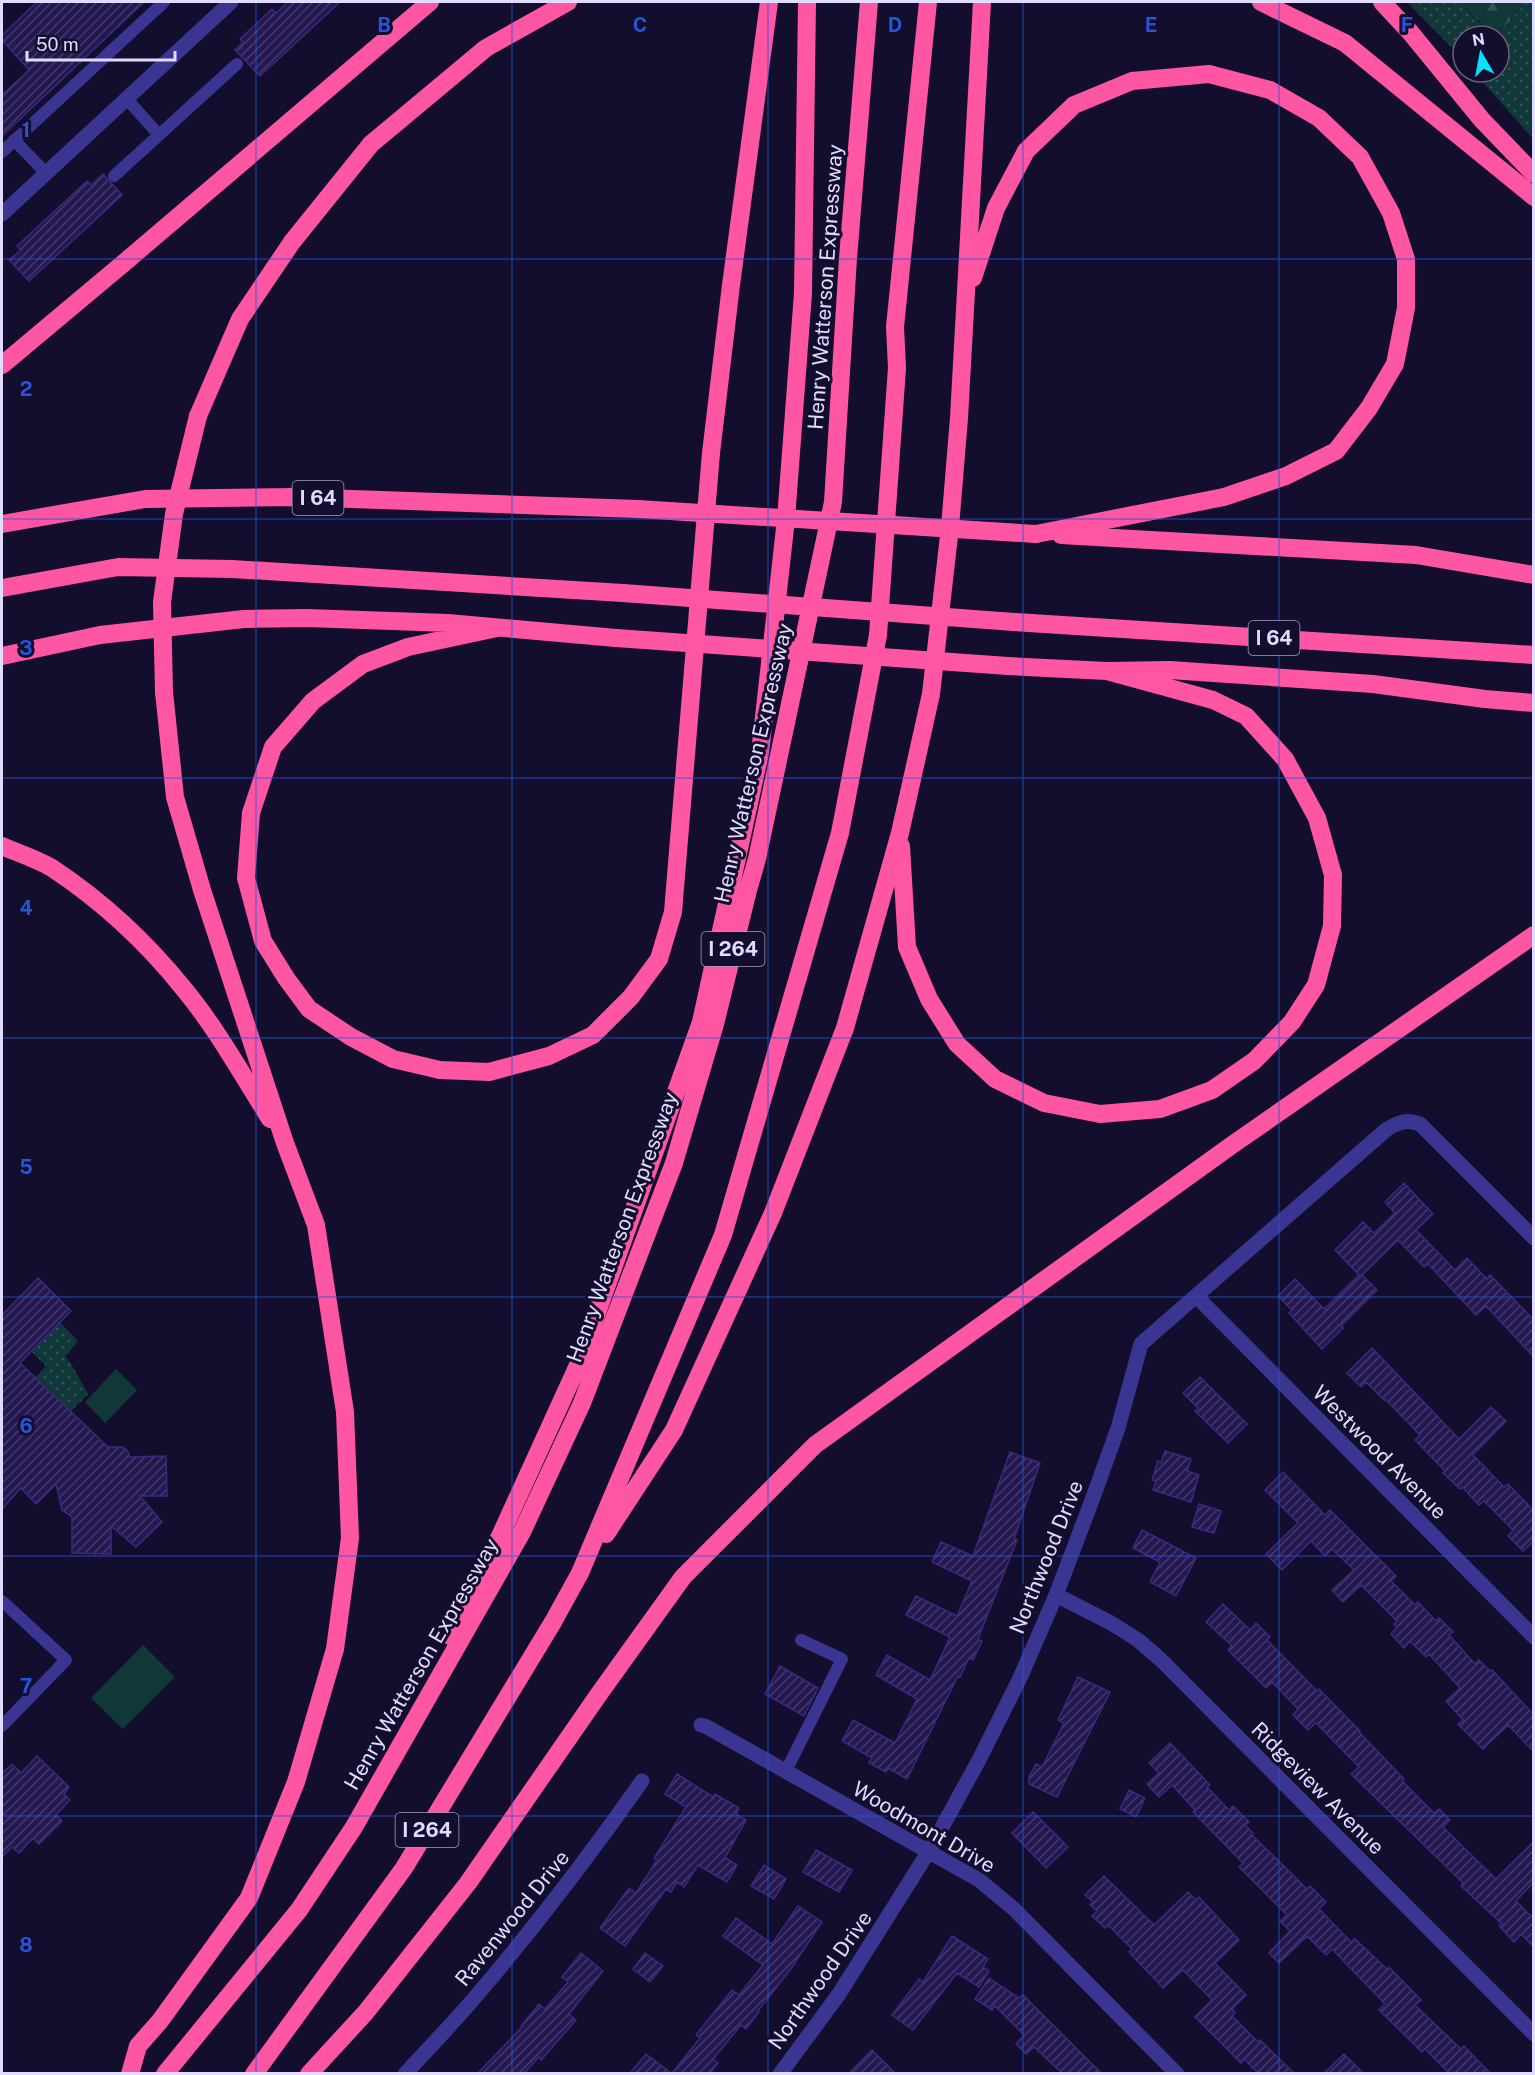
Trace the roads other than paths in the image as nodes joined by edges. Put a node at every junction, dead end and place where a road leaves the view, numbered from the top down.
1 (164, 2) edge
2 (231, 2) edge
3 (430, 2) edge
4 (568, 2) edge
5 (769, 2) edge
6 (807, 2) edge
7 (869, 2) edge
8 (928, 2) edge
9 (982, 2) edge
10 (1261, 2) edge
11 (1382, 2) edge
12 (237, 64) dead end
13 (126, 98) junction
14 (159, 135) junction
15 (14, 140) junction
16 (2, 152) edge
17 (46, 173) junction
18 (1533, 174) edge
19 (114, 176) dead end
20 (1533, 198) edge
21 (2, 214) edge
22 (965, 302) junction
23 (2, 364) edge
24 (2, 524) edge
25 (1036, 534) junction
26 (1533, 575) edge
27 (2, 588) edge
28 (497, 628) junction
29 (1533, 655) edge
30 (2, 656) edge
31 (1107, 671) junction
32 (1533, 703) edge
33 (900, 833) junction
34 (2, 846) edge
35 (1533, 935) edge
36 (285, 1143) junction
37 (1533, 1238) edge
38 (1196, 1296) junction
39 (580, 1573) junction
40 (1056, 1595) junction
41 (2, 1601) edge
42 (1533, 1637) edge
43 (801, 1640) dead end
44 (701, 1725) dead end
45 (2, 1726) edge
46 (786, 1771) junction
47 (642, 1781) dead end
48 (354, 1827) junction
49 (929, 1851) junction
50 (1533, 2034) edge
51 (130, 2073) edge
52 (165, 2073) edge
53 (254, 2073) edge
54 (309, 2073) edge
55 (405, 2073) edge
56 (780, 2073) edge
57 (1177, 2073) edge

1 - 15 lane
2 - 13 street
3 - 23 highway
4 - 36 highway, bridge
5 - 28 highway
6 - 48 highway
7 - 48 highway, Henry Watterson Expressway / I 264
8 - 39 highway, I 264
9 - 22 highway
10 - 20 highway
11 - 18 highway
12 - 14 lane
13 - 14 lane
13 - 17 street
14 - 19 lane
15 - 16 lane
15 - 17 lane
17 - 21 street
22 - 25 highway
22 - 33 highway
24 - 25 highway, I 64, bridge
25 - 26 highway, I 64
27 - 29 highway, I 64, bridge
28 - 30 highway
28 - 31 highway, bridge
31 - 32 highway
31 - 33 highway
33 - 39 highway
34 - 36 highway
35 - 54 highway
36 - 51 highway
37 - 38 street, Northwood Drive
38 - 40 street, Northwood Drive
38 - 42 street, Westwood Avenue
39 - 53 highway, I 264
40 - 49 street, Northwood Drive
40 - 50 street, Ridgeview Avenue
41 - 45 lane
43 - 46 lane
44 - 46 street, Woodmont Drive
46 - 49 street, Woodmont Drive
47 - 55 street, Ravenwood Drive
48 - 52 highway, Henry Watterson Expressway / I 264
49 - 56 street, Northwood Drive
49 - 57 street, Woodmont Drive

